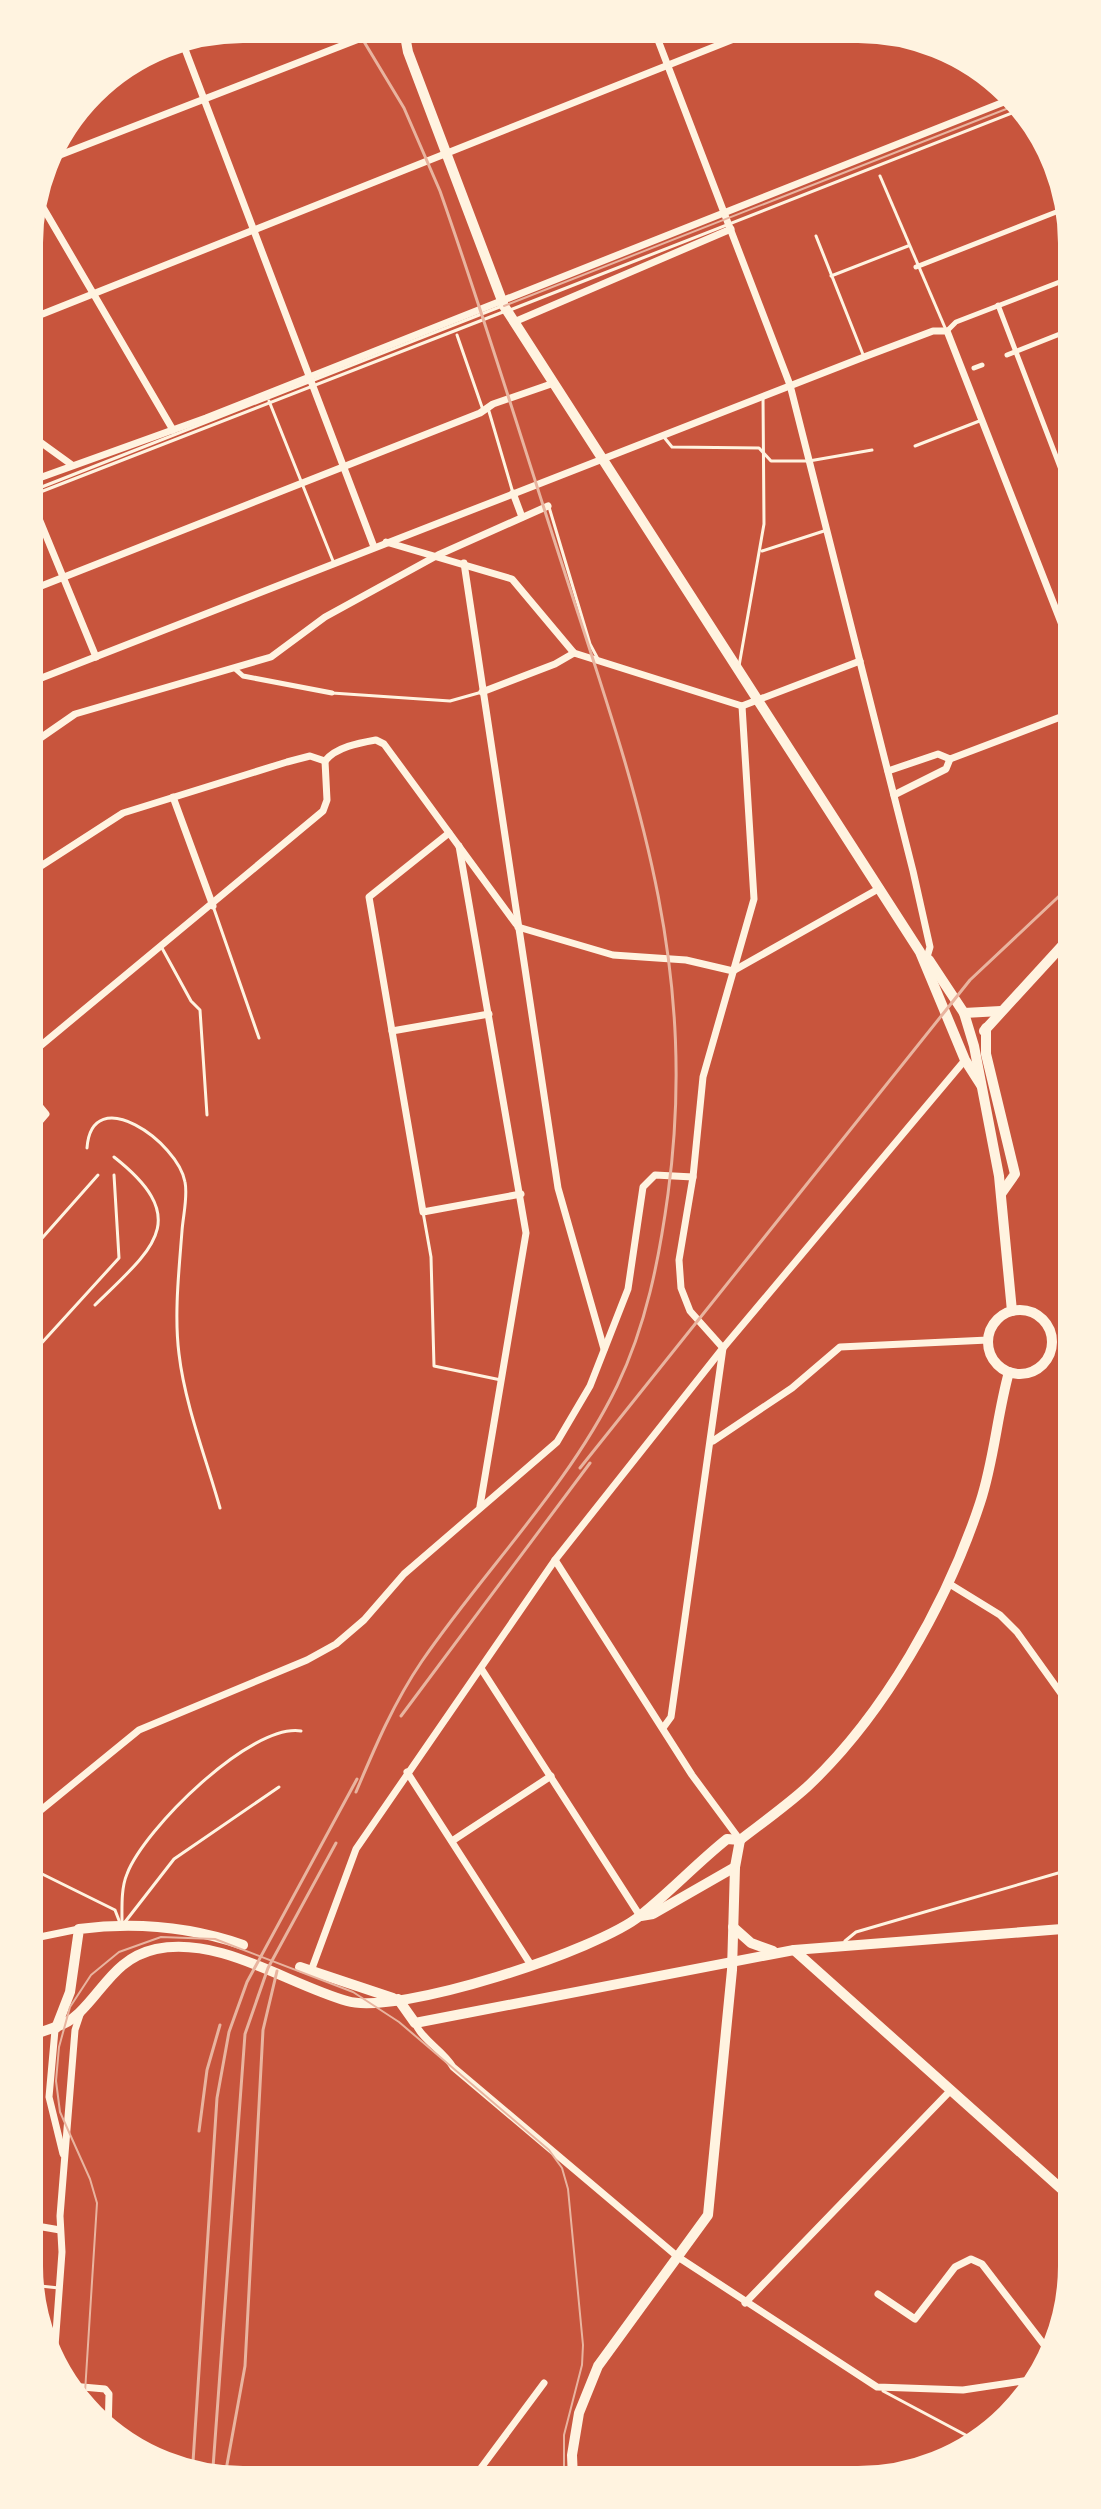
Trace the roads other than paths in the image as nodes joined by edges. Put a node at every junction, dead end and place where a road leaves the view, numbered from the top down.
1 (361, 38) edge
2 (405, 38) edge
3 (657, 38) edge
4 (737, 38) edge
5 (184, 47) edge
6 (668, 66) junction
7 (204, 99) junction
8 (1006, 101) edge
9 (1015, 112) edge
10 (445, 155) junction
11 (57, 156) edge
12 (880, 176) dead end
13 (42, 206) edge
14 (1060, 211) edge
15 (725, 213) junction
16 (730, 226) junction
17 (254, 230) junction
18 (816, 236) dead end
19 (908, 246) junction
20 (916, 267) junction
21 (831, 276) junction
22 (1063, 281) edge
23 (94, 294) junction
24 (504, 305) junction
25 (998, 305) junction
26 (38, 316) edge
27 (514, 322) junction
28 (947, 331) junction
29 (1063, 333) edge
30 (457, 335) dead end
31 (1016, 352) junction
32 (1007, 355) dead end
33 (864, 357) junction
34 (982, 365) dead end
35 (974, 368) dead end
36 (311, 381) junction
37 (554, 383) junction
38 (790, 385) junction
39 (763, 396) junction
40 (268, 398) junction
41 (486, 409) junction
42 (982, 420) junction
43 (173, 430) junction
44 (663, 436) junction
45 (38, 440) edge
46 (915, 446) dead end
47 (872, 450) dead end
48 (764, 453) junction
49 (601, 459) junction
50 (809, 461) junction
51 (72, 465) junction
52 (344, 467) junction
53 (1063, 475) edge
54 (38, 478) edge
55 (303, 483) junction
56 (38, 488) edge
57 (513, 493) junction
58 (548, 506) joint
59 (38, 517) edge
60 (522, 517) junction
61 (827, 530) junction
62 (386, 542) junction
63 (374, 547) junction
64 (760, 551) junction
65 (438, 555) junction
66 (334, 563) junction
67 (464, 563) junction
68 (64, 576) junction
69 (38, 587) edge
70 (1063, 628) edge
71 (574, 653) junction
72 (96, 657) junction
73 (598, 659) junction
74 (860, 661) junction
75 (234, 668) junction
76 (739, 668) junction
77 (38, 679) edge
78 (482, 692) junction
79 (332, 693) joint
80 (761, 701) junction
81 (742, 706) junction
82 (1063, 716) edge
83 (38, 740) edge
84 (950, 759) junction
85 (325, 761) junction
86 (888, 771) junction
87 (894, 795) junction
88 (173, 797) junction
89 (449, 833) junction
90 (459, 846) junction
91 (38, 868) edge
92 (880, 888) junction
93 (213, 906) junction
94 (518, 927) junction
95 (1063, 945) edge
96 (162, 948) junction
97 (923, 955) junction
98 (733, 971) junction
99 (942, 1000) junction
100 (1001, 1011) junction
101 (964, 1013) junction
102 (489, 1014) junction
103 (986, 1028) junction
104 (392, 1031) junction
105 (970, 1031) junction
106 (259, 1038) dead end
107 (974, 1046) junction
108 (38, 1048) edge
109 (965, 1060) junction
110 (981, 1085) junction
111 (38, 1105) edge
112 (207, 1115) dead end
113 (38, 1123) edge
114 (87, 1148) dead end
115 (114, 1157) dead end
116 (98, 1175) dead end
117 (114, 1175) dead end
118 (693, 1177) junction
119 (521, 1194) junction
120 (1001, 1194) junction
121 (423, 1212) junction
122 (38, 1243) edge
123 (95, 1305) dead end
124 (1012, 1311) junction
125 (988, 1340) junction
126 (38, 1347) edge
127 (723, 1348) junction
128 (604, 1349) junction
129 (1009, 1372) junction
130 (502, 1381) junction
131 (713, 1441) junction
132 (220, 1508) dead end
133 (479, 1508) junction
134 (555, 1560) junction
135 (948, 1583) junction
136 (482, 1670) junction
137 (1063, 1696) edge
138 (663, 1728) junction
139 (301, 1731) dead end
140 (407, 1772) junction
141 (551, 1776) junction
142 (279, 1787) dead end
143 (38, 1812) edge
144 (740, 1840) junction
145 (452, 1841) junction
146 (735, 1867) junction
147 (38, 1872) edge
148 (1063, 1872) edge
149 (640, 1916) junction
150 (122, 1926) junction
151 (733, 1927) junction
152 (79, 1929) junction
153 (1063, 1929) edge
154 (38, 1937) edge
155 (243, 1945) dead end
156 (839, 1946) junction
157 (794, 1950) junction
158 (779, 1952) junction
159 (733, 1960) junction
160 (531, 1965) junction
161 (305, 1969) joint
162 (398, 1999) junction
163 (81, 2012) junction
164 (415, 2023) junction
165 (55, 2030) junction
166 (38, 2034) edge
167 (951, 2090) junction
168 (64, 2162) junction
169 (1063, 2190) edge
170 (38, 2226) edge
171 (60, 2230) junction
172 (678, 2257) junction
173 (39, 2287) edge
174 (60, 2288) junction
175 (878, 2294) dead end
176 (745, 2303) junction
177 (55, 2346) edge
178 (1046, 2347) edge
179 (1028, 2380) edge
180 (544, 2383) dead end
181 (77, 2387) edge
182 (877, 2387) junction
183 (108, 2420) edge
184 (970, 2437) edge
185 (479, 2471) edge
186 (573, 2471) edge

1 - 7 street
2 - 10 main road
3 - 6 street
4 - 6 street
5 - 7 street
6 - 10 street
6 - 15 street
7 - 11 street
7 - 17 street
8 - 15 street
9 - 16 lane
10 - 17 street
10 - 24 main road
12 - 19 lane
13 - 23 street
14 - 20 street
15 - 16 street
15 - 24 street
16 - 24 lane
16 - 27 street
16 - 38 street
17 - 23 street
17 - 36 street
18 - 21 lane
19 - 20 lane
19 - 21 lane
20 - 28 lane
21 - 33 lane
22 - 25 street
23 - 26 street
23 - 43 street
24 - 27 main road
24 - 36 street
24 - 36 lane
24 - 36 lane
25 - 28 street
25 - 31 street
27 - 37 main road
28 - 33 street
28 - 42 street
29 - 31 street
30 - 41 lane
31 - 32 street
31 - 53 street
33 - 38 street
34 - 35 street
36 - 40 street
36 - 52 street
37 - 41 street
37 - 49 main road
38 - 39 street
38 - 50 street
39 - 44 street
39 - 48 lane
40 - 43 street
40 - 55 lane
40 - 56 lane
41 - 52 street
41 - 57 lane
42 - 46 lane
42 - 70 street
43 - 51 street
44 - 48 lane
44 - 49 street
45 - 51 street
47 - 50 lane
48 - 50 lane
48 - 64 lane
49 - 57 street
49 - 76 main road
50 - 61 street
51 - 54 street
52 - 55 street
52 - 63 street
55 - 66 lane
55 - 68 street
57 - 60 street
57 - 62 street
58 - 60 street
58 - 73 lane
59 - 68 street
60 - 65 street
61 - 64 lane
61 - 74 street
62 - 63 street
62 - 65 street
63 - 66 street
64 - 76 lane
65 - 67 street
65 - 75 street
66 - 72 street
67 - 71 street
67 - 78 street
68 - 69 street
68 - 72 street
71 - 73 street
71 - 78 street
72 - 77 street
73 - 81 street
74 - 80 street
74 - 86 street
75 - 79 street
75 - 83 street
76 - 80 main road
78 - 79 lane
78 - 94 street
80 - 81 street
80 - 92 main road
81 - 98 street
82 - 84 street
84 - 86 street
84 - 87 street
85 - 88 street
85 - 89 street
85 - 93 street
86 - 87 street
87 - 97 street
88 - 91 street
88 - 93 street
89 - 90 street
89 - 104 street
90 - 94 street
90 - 102 street
92 - 97 main road
92 - 98 street
93 - 96 street
93 - 106 lane
94 - 98 street
94 - 128 street
95 - 100 main road
96 - 108 street
96 - 112 lane
97 - 99 main road
97 - 101 main road
98 - 118 street
99 - 105 main road
99 - 109 main road
100 - 101 main road
100 - 103 main road
101 - 105 main road
102 - 104 street
102 - 119 street
103 - 105 main road
103 - 107 main road
103 - 120 main road
104 - 121 street
105 - 107 main road
107 - 109 main road
107 - 110 main road
109 - 110 main road
109 - 127 street
110 - 120 main road
111 - 113 street
114 - 132 lane
115 - 123 lane
116 - 122 lane
117 - 126 lane
118 - 127 street
118 - 128 street
119 - 121 street
119 - 130 street
120 - 124 main road
121 - 130 lane
124 - 125 main road
124 - 129 main road
125 - 129 main road
125 - 131 street
127 - 131 street
127 - 134 street
128 - 133 street
129 - 135 main road
130 - 133 street
131 - 138 street
133 - 143 street
134 - 136 street
134 - 138 street
135 - 137 street
135 - 144 main road
136 - 140 street
136 - 141 street
138 - 144 street
139 - 150 lane
140 - 145 street
140 - 161 street
141 - 145 street
141 - 149 street
142 - 150 lane
144 - 146 main road
144 - 149 main road
145 - 160 street
146 - 149 main road
146 - 151 main road
147 - 150 lane
148 - 156 lane
149 - 160 main road
150 - 152 main road
150 - 155 main road
151 - 158 main road
151 - 159 main road
152 - 154 street
152 - 165 main road
153 - 156 main road
156 - 157 main road
157 - 158 main road
157 - 167 main road
158 - 159 main road
159 - 164 main road
159 - 172 main road
160 - 162 main road
161 - 162 main road
162 - 163 main road
162 - 164 main road
163 - 165 main road
163 - 168 street
164 - 172 street
165 - 166 main road
165 - 168 street
167 - 169 main road
167 - 176 street
168 - 171 street
170 - 171 street
171 - 174 street
172 - 176 street
172 - 186 main road
173 - 174 lane
174 - 177 street
175 - 178 street
176 - 182 street
179 - 182 street
180 - 185 street
181 - 183 street
182 - 184 lane

